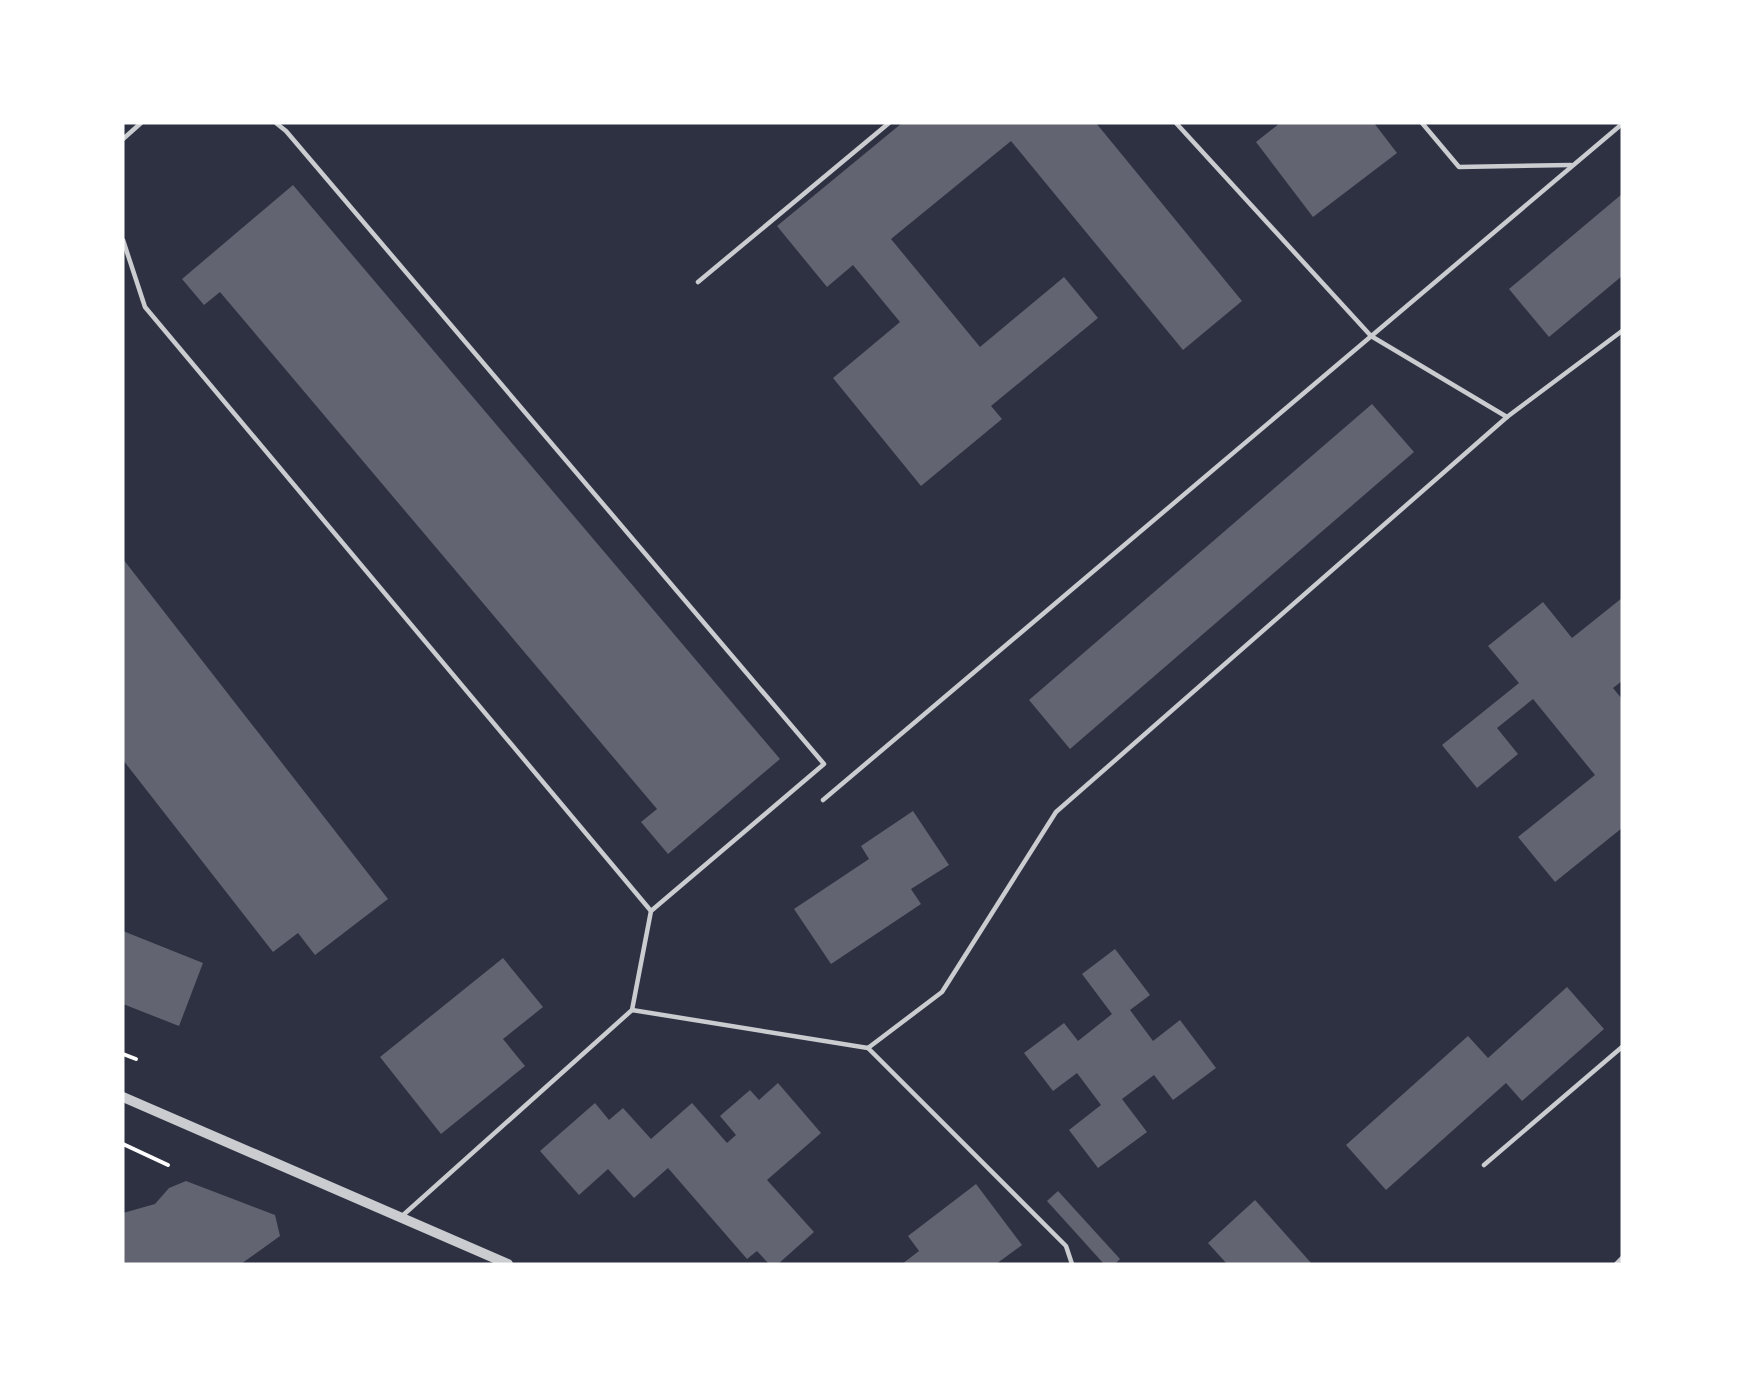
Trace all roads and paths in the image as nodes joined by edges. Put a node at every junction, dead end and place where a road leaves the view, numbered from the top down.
1 (141, 123) edge
2 (276, 123) edge
3 (889, 123) edge
4 (1176, 123) edge
5 (1422, 123) edge
6 (1622, 124) edge
7 (123, 139) edge
8 (1571, 165) junction
9 (123, 240) edge
10 (698, 282) dead end
11 (1622, 331) edge
12 (1371, 336) junction
13 (1507, 417) junction
14 (823, 800) dead end
15 (651, 911) junction
16 (633, 1010) junction
17 (1622, 1047) edge
18 (868, 1048) junction
19 (123, 1054) edge
20 (136, 1059) dead end
21 (123, 1096) edge
22 (123, 1144) edge
23 (168, 1165) dead end
24 (1484, 1165) dead end
25 (401, 1217) junction
26 (1622, 1258) edge
27 (508, 1264) edge
28 (1072, 1264) edge
29 (1616, 1264) edge

1 - 7 lane
2 - 15 lane
3 - 10 lane
4 - 12 lane
5 - 8 lane
6 - 8 lane
8 - 12 lane
9 - 15 lane
11 - 13 lane
12 - 13 lane
12 - 14 lane
13 - 18 lane
15 - 16 lane
16 - 18 lane
16 - 25 lane
17 - 24 lane
18 - 28 lane
19 - 20 path
21 - 25 street
22 - 23 path
25 - 27 street
26 - 29 lane

